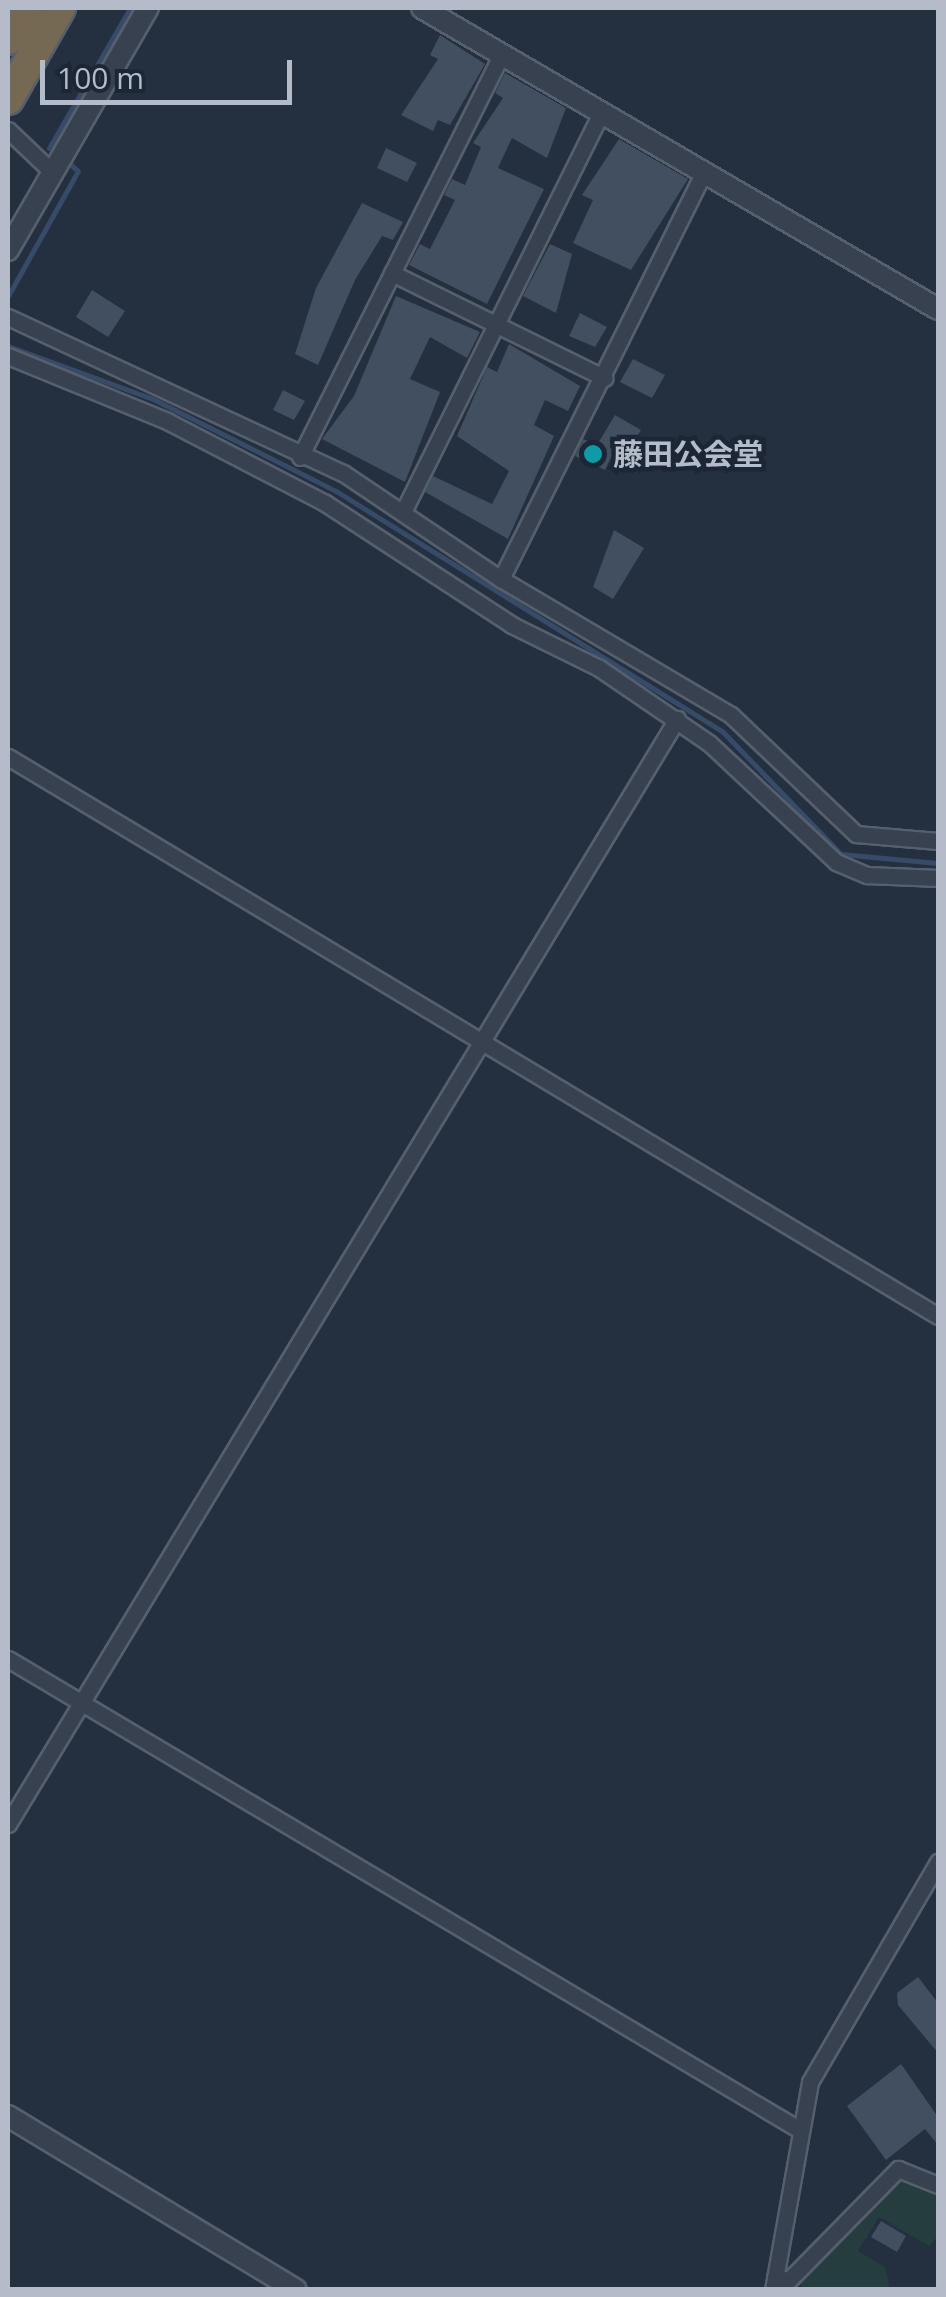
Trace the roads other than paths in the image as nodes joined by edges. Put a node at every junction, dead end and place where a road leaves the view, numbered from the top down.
1 (26, 8) edge
2 (60, 8) edge
3 (148, 8) edge
4 (422, 8) edge
5 (8, 39) edge
6 (502, 54) junction
7 (8, 98) edge
8 (602, 114) junction
9 (8, 130) edge
10 (52, 170) junction
11 (703, 173) junction
12 (8, 250) edge
13 (392, 273) junction
14 (938, 309) edge
15 (9, 318) edge
16 (496, 327) junction
17 (8, 356) edge
18 (604, 378) junction
19 (300, 457) junction
20 (403, 512) junction
21 (502, 579) junction
22 (677, 719) junction
23 (8, 757) edge
24 (938, 840) edge
25 (938, 878) edge
26 (482, 1042) junction
27 (938, 1316) edge
28 (8, 1659) edge
29 (82, 1703) junction
30 (8, 1824) edge
31 (938, 1862) edge
32 (8, 2116) edge
33 (800, 2130) junction
34 (938, 2185) edge
35 (783, 2284) edge
36 (296, 2290) edge

1 - 5 highway
2 - 7 highway
3 - 10 street
4 - 6 street
6 - 8 street
6 - 13 street
8 - 11 street
8 - 16 street
9 - 10 street
10 - 12 street
11 - 14 street
11 - 18 street
13 - 16 street
13 - 19 street
15 - 19 street
16 - 18 street
16 - 20 street
17 - 22 street
18 - 21 street
19 - 20 street
20 - 21 street
21 - 24 street
22 - 25 street
22 - 26 street
23 - 26 street
26 - 27 street
26 - 29 street
28 - 29 street
29 - 30 street
29 - 33 street
31 - 33 street
32 - 36 street
33 - 35 street
34 - 35 street

